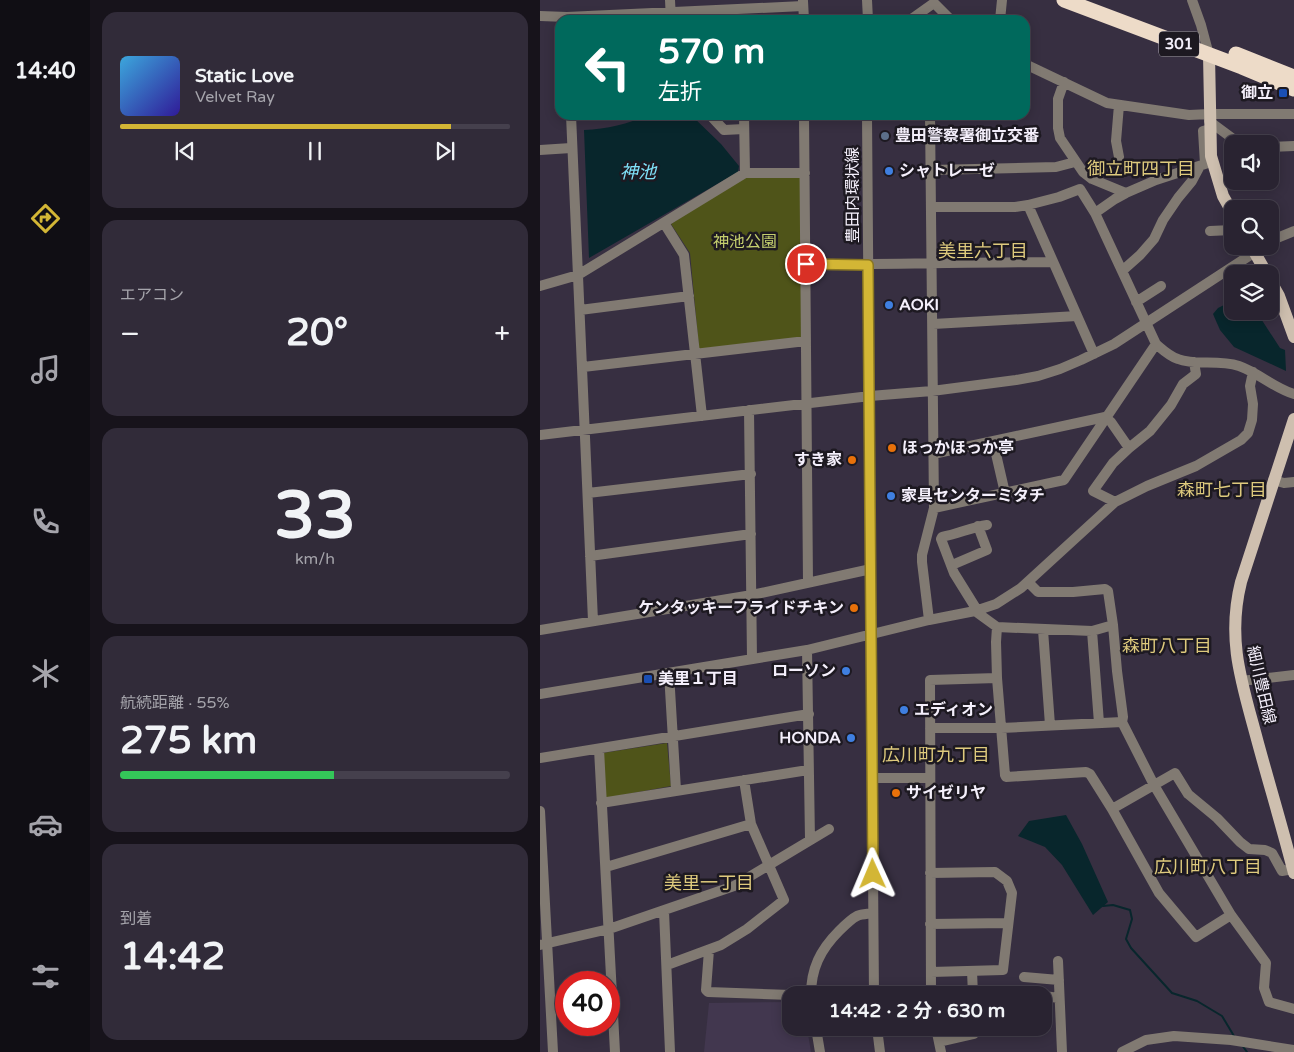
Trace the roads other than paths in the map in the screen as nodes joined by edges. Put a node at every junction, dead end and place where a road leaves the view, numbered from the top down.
1 (670, 0) edge
2 (867, 0) edge
3 (1002, 0) edge
4 (1064, 0) edge
5 (1092, 0) edge
6 (1192, 0) edge
7 (932, 1) edge
8 (804, 3) edge
9 (671, 15) edge
10 (681, 15) edge
11 (868, 15) edge
12 (916, 15) edge
13 (946, 15) edge
14 (1000, 15) edge
15 (540, 16) edge
16 (555, 18) edge
17 (1208, 49) junction
18 (1030, 66) edge
19 (1294, 78) edge
20 (1064, 82) junction
21 (1294, 89) edge
22 (1119, 105) junction
23 (1294, 114) edge
24 (571, 120) edge
25 (715, 120) edge
26 (744, 120) edge
27 (804, 120) edge
28 (867, 120) edge
29 (930, 120) edge
30 (1210, 121) junction
31 (744, 129) junction
32 (1228, 135) edge
33 (1294, 146) edge
34 (1279, 147) edge
35 (571, 148) junction
36 (540, 150) edge
37 (1119, 157) dead end
38 (1075, 162) junction
39 (1200, 166) junction
40 (932, 170) junction
41 (745, 173) junction
42 (805, 173) junction
43 (1126, 193) junction
44 (1226, 200) edge
45 (1028, 205) junction
46 (932, 207) junction
47 (1095, 213) junction
48 (664, 223) junction
49 (1224, 230) edge
50 (1210, 231) dead end
51 (1294, 232) edge
52 (1279, 238) edge
53 (1244, 255) edge
54 (932, 262) junction
55 (1054, 262) junction
56 (806, 264) junction
57 (868, 265) junction
58 (1122, 271) junction
59 (578, 275) junction
60 (540, 286) edge
61 (1161, 286) dead end
62 (689, 296) junction
63 (1279, 296) edge
64 (1136, 302) junction
65 (580, 310) junction
66 (1077, 316) junction
67 (933, 324) junction
68 (1146, 324) junction
69 (1294, 337) edge
70 (806, 341) junction
71 (1156, 344) junction
72 (696, 353) junction
73 (1094, 354) junction
74 (1194, 362) junction
75 (583, 367) junction
76 (1253, 372) junction
77 (932, 391) junction
78 (1294, 394) edge
79 (870, 396) junction
80 (806, 404) junction
81 (749, 410) junction
82 (702, 416) junction
83 (1105, 417) junction
84 (1294, 419) edge
85 (585, 430) junction
86 (540, 434) edge
87 (993, 442) junction
88 (1129, 448) junction
89 (933, 454) junction
90 (751, 474) junction
91 (1273, 480) junction
92 (1294, 482) edge
93 (588, 493) junction
94 (1005, 493) junction
95 (1115, 502) junction
96 (934, 508) junction
97 (751, 534) junction
98 (590, 556) junction
99 (952, 565) junction
100 (871, 569) junction
101 (808, 582) junction
102 (1028, 582) junction
103 (752, 595) junction
104 (976, 611) junction
105 (929, 620) junction
106 (593, 621) junction
107 (1114, 625) junction
108 (998, 627) junction
109 (540, 630) edge
110 (1043, 630) junction
111 (1092, 631) junction
112 (871, 635) junction
113 (807, 650) junction
114 (752, 659) junction
115 (669, 673) junction
116 (1294, 675) edge
117 (997, 678) junction
118 (1241, 681) junction
119 (540, 694) edge
120 (809, 714) junction
121 (1122, 722) junction
122 (1099, 723) junction
123 (1050, 725) junction
124 (930, 728) junction
125 (1001, 728) junction
126 (673, 735) junction
127 (599, 749) junction
128 (540, 758) edge
129 (808, 770) junction
130 (872, 778) junction
131 (930, 778) junction
132 (744, 780) junction
133 (1154, 785) junction
134 (676, 790) junction
135 (601, 803) junction
136 (1112, 809) junction
137 (540, 812) edge
138 (751, 824) junction
139 (829, 829) dead end
140 (810, 840) junction
141 (769, 865) junction
142 (606, 867) junction
143 (1294, 870) edge
144 (930, 873) junction
145 (664, 911) junction
146 (873, 913) junction
147 (1231, 915) junction
148 (1008, 923) junction
149 (930, 924) junction
150 (609, 929) junction
151 (544, 944) edge
152 (709, 950) junction
153 (1058, 961) dead end
154 (667, 965) junction
155 (972, 971) junction
156 (931, 972) junction
157 (1024, 977) dead end
158 (1059, 980) junction
159 (811, 986) edge
160 (874, 986) edge
161 (931, 986) edge
162 (973, 986) edge
163 (782, 995) edge
164 (1052, 997) edge
165 (1059, 998) junction
166 (1294, 1009) edge
167 (817, 1036) edge
168 (878, 1036) edge
169 (969, 1036) edge
170 (940, 1047) edge
171 (1139, 1047) edge
172 (1294, 1050) edge
173 (553, 1052) edge
174 (615, 1052) edge
175 (670, 1052) edge
176 (820, 1052) edge
177 (880, 1052) edge
178 (1062, 1052) edge
179 (1122, 1052) edge

1 - 9 street
2 - 11 street
3 - 14 street
4 - 17 highway, 301
5 - 17 highway, 301
6 - 17 street
7 - 12 street
7 - 13 street
8 - 10 street
15 - 16 street
17 - 19 highway, 301
17 - 21 highway, 301
17 - 30 main road
18 - 20 street
20 - 22 street
20 - 38 street
22 - 30 street
22 - 37 street
23 - 30 street
24 - 35 street
25 - 31 street
26 - 31 street
27 - 42 street
28 - 57 street, 豊田内環状線
29 - 40 street
30 - 32 street
30 - 39 street
30 - 44 main road
31 - 41 street
33 - 34 street
35 - 36 street
35 - 59 street
38 - 40 street
38 - 43 street
39 - 43 street
39 - 58 street
40 - 46 street
41 - 42 street
41 - 48 street
42 - 56 street
43 - 47 street
45 - 46 street
45 - 47 street
45 - 55 street
46 - 54 street
47 - 58 street
48 - 59 street
48 - 62 street
49 - 50 street
51 - 52 street
53 - 68 street
54 - 55 street
54 - 57 street
54 - 67 street
55 - 66 street
56 - 57 street
56 - 70 street
57 - 79 street, 豊田内環状線
58 - 64 street
59 - 60 street
59 - 65 street
61 - 64 street
62 - 65 street
62 - 72 street
63 - 69 main road
64 - 68 street
65 - 75 street
66 - 67 street
66 - 73 street
67 - 77 street
68 - 71 street
68 - 73 street
70 - 72 street
70 - 80 street
71 - 74 street
71 - 83 street
72 - 75 street
72 - 82 street
73 - 77 street
74 - 76 street
74 - 88 street
75 - 85 street
76 - 78 street
76 - 95 street
77 - 79 street
77 - 89 street
79 - 80 street
79 - 100 street, 豊田内環状線
80 - 81 street
80 - 101 street
81 - 82 street
81 - 90 street
82 - 85 street
83 - 87 street
83 - 88 street
83 - 94 street
84 - 91 main road, 細川豊田線
85 - 86 street
85 - 93 street
87 - 89 street
87 - 94 street
88 - 95 street
89 - 96 street
90 - 93 street
90 - 97 street
91 - 92 street
91 - 118 main road, 細川豊田線
93 - 98 street
94 - 96 street
95 - 102 street
96 - 105 street
97 - 98 street
97 - 103 street
98 - 106 street
99 - 99 street
99 - 104 street
100 - 101 street
100 - 112 street, 豊田内環状線
101 - 103 street
102 - 104 street
102 - 107 street
103 - 106 street
103 - 114 street
104 - 105 street
104 - 108 street
105 - 112 street
106 - 109 street
107 - 111 street
107 - 121 street
108 - 110 street
108 - 117 street
110 - 111 street
110 - 123 street
111 - 122 street
112 - 113 street
112 - 130 street, 豊田内環状線
113 - 114 street
113 - 120 street
114 - 115 street
115 - 119 street
115 - 126 street
116 - 118 street
117 - 124 street
117 - 125 street
118 - 143 main road, 細川豊田線
120 - 126 street
120 - 129 street
121 - 122 street
121 - 133 street
122 - 123 street
123 - 125 street
124 - 125 street
124 - 131 street
125 - 136 street
126 - 127 street
126 - 134 street
127 - 128 street
127 - 135 street
129 - 132 street
129 - 140 street
130 - 131 street
130 - 146 street, 豊田内環状線
131 - 144 street
132 - 134 street
132 - 138 street
133 - 136 street
133 - 143 street
133 - 147 street
134 - 135 street
135 - 142 street
136 - 147 street
137 - 151 street
138 - 141 street
138 - 142 street
139 - 140 street
140 - 141 street
141 - 145 street
141 - 152 street
142 - 150 street
144 - 148 street
144 - 149 street
145 - 150 street
145 - 154 street
146 - 159 street
146 - 160 street, 豊田内環状線
147 - 166 street
148 - 149 street
148 - 155 street
149 - 156 street
150 - 151 street
150 - 174 street
151 - 173 street
152 - 154 street
152 - 163 street
153 - 158 street
154 - 175 street
155 - 156 street
155 - 162 street
156 - 161 street
157 - 158 street
158 - 165 street
164 - 165 street
165 - 178 street
167 - 176 street
168 - 177 street
169 - 170 street
171 - 172 street
171 - 179 street

